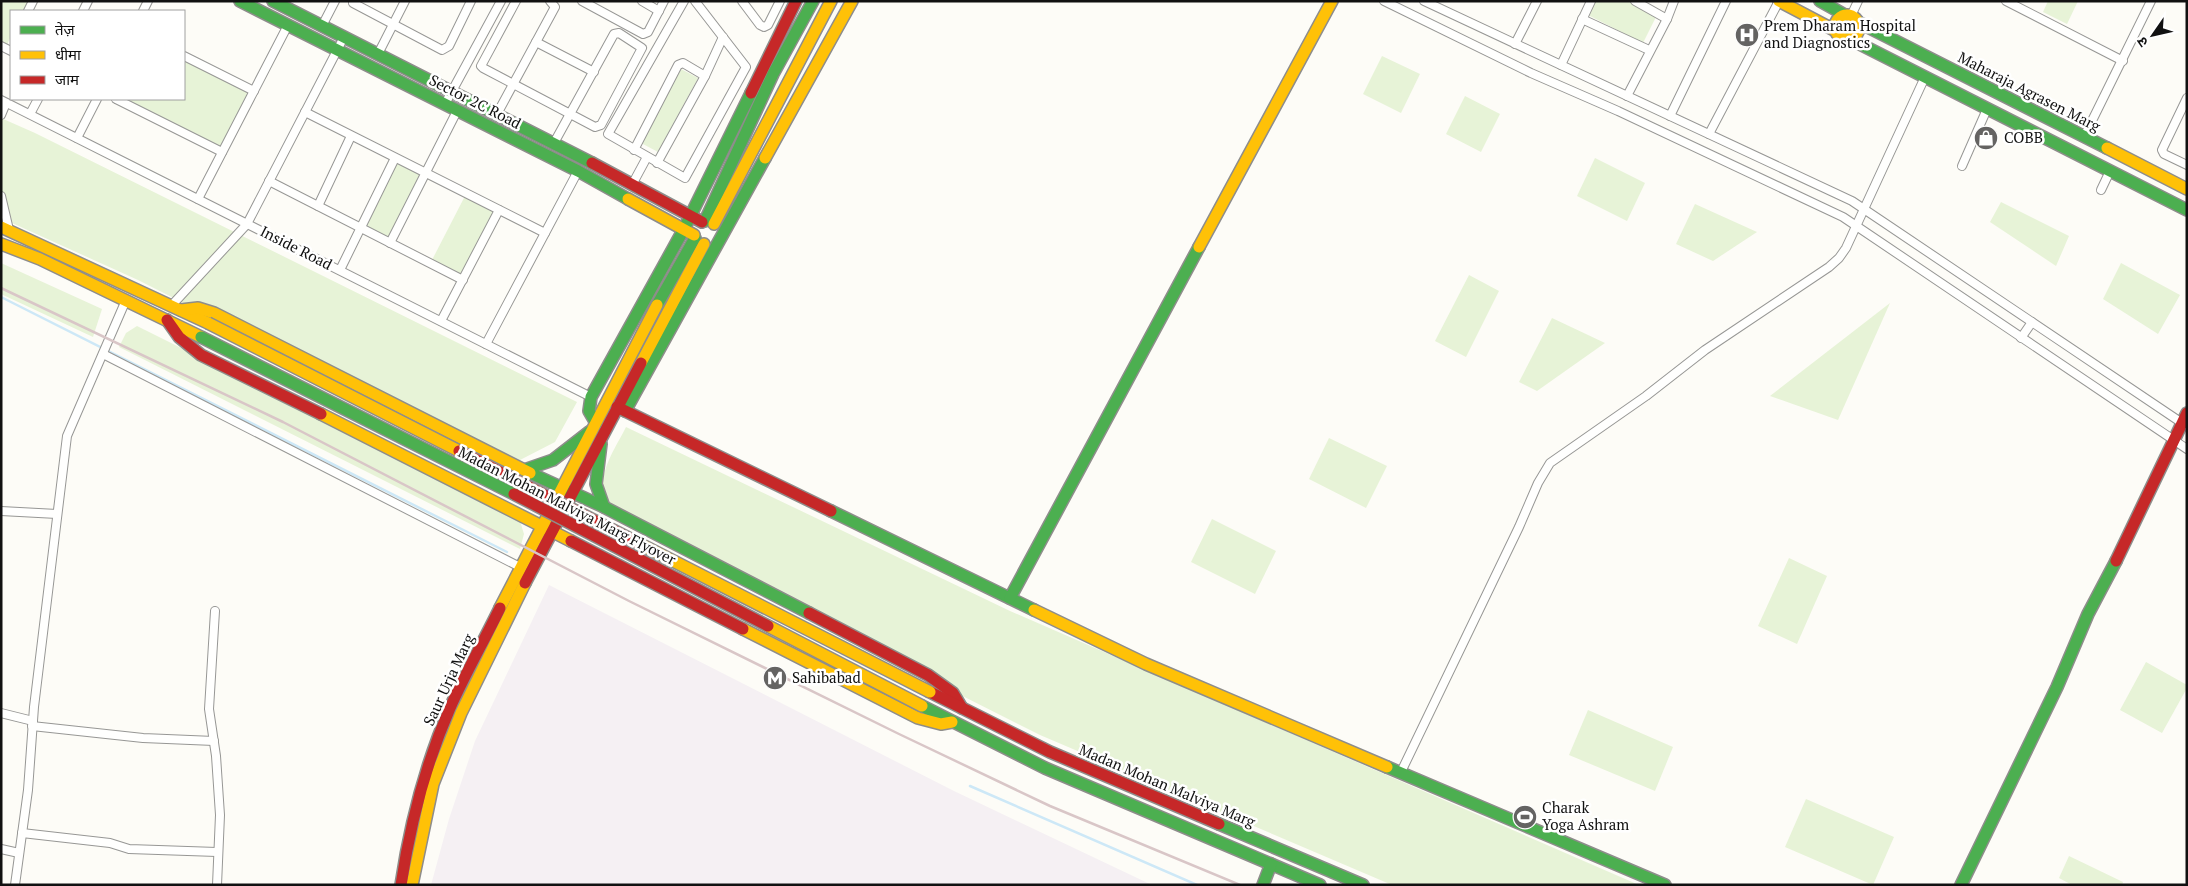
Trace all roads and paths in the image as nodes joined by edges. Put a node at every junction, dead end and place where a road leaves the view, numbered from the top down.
1 (76, 1) edge
2 (240, 1) edge
3 (273, 1) edge
4 (335, 1) edge
5 (354, 1) edge
6 (405, 1) edge
7 (471, 1) edge
8 (500, 1) edge
9 (516, 1) edge
10 (550, 1) edge
11 (582, 1) edge
12 (642, 1) edge
13 (664, 1) edge
14 (684, 1) edge
15 (695, 1) edge
16 (742, 1) edge
17 (780, 1) edge
18 (796, 1) edge
19 (813, 1) edge
20 (831, 1) edge
21 (852, 1) edge
22 (1332, 1) edge
23 (1384, 1) edge
24 (1424, 1) edge
25 (1537, 1) edge
26 (1591, 1) edge
27 (1635, 1) edge
28 (1674, 1) edge
29 (1726, 1) edge
30 (1779, 1) edge
31 (1820, 1) edge
32 (1858, 1) edge
33 (2006, 1) edge
34 (2151, 1) edge
35 (85, 6) edge
36 (660, 10) junction
37 (1851, 18) junction
38 (1582, 19) junction
39 (1667, 19) junction
40 (288, 25) junction
41 (393, 25) junction
42 (322, 26) junction
43 (1836, 31) junction
44 (344, 37) junction
45 (723, 37) junction
46 (1848, 38) junction
47 (536, 42) junction
48 (1515, 44) junction
49 (337, 50) junction
50 (1650, 50) junction
51 (378, 54) junction
52 (185, 56) edge
53 (2123, 61) junction
54 (1561, 65) junction
55 (594, 72) junction
56 (705, 76) junction
57 (1925, 77) junction
58 (513, 84) junction
59 (254, 91) junction
60 (452, 91) junction
61 (1627, 96) junction
62 (2187, 98) edge
63 (37, 100) edge
64 (96, 100) edge
65 (118, 100) edge
66 (4, 101) edge
67 (445, 104) junction
68 (1987, 109) junction
69 (457, 111) junction
70 (305, 112) junction
71 (571, 113) junction
72 (1, 114) edge
73 (30, 114) junction
74 (497, 114) junction
75 (1670, 116) junction
76 (1709, 134) junction
77 (351, 136) junction
78 (2084, 137) junction
79 (77, 138) junction
80 (554, 143) junction
81 (634, 150) junction
82 (222, 152) junction
83 (647, 157) junction
84 (395, 158) junction
85 (657, 163) junction
86 (1962, 166) dead end
87 (2187, 166) edge
88 (578, 171) junction
89 (2110, 171) junction
90 (426, 173) junction
91 (269, 181) junction
92 (633, 183) junction
93 (2186, 186) edge
94 (2101, 190) dead end
95 (746, 193) junction
96 (1, 196) edge
97 (198, 199) junction
98 (724, 204) junction
99 (318, 206) junction
100 (1863, 209) junction
101 (499, 210) junction
102 (2187, 210) edge
103 (691, 216) junction
104 (670, 222) junction
105 (707, 222) junction
106 (247, 224) junction
107 (1855, 226) junction
108 (5, 228) edge
109 (360, 228) junction
110 (545, 233) junction
111 (694, 237) junction
112 (390, 243) junction
113 (676, 243) junction
114 (1, 244) edge
115 (677, 269) junction
116 (340, 270) junction
117 (463, 280) junction
118 (126, 300) junction
119 (177, 307) junction
120 (167, 320) junction
121 (441, 321) junction
122 (2032, 322) junction
123 (2021, 338) junction
124 (486, 344) junction
125 (103, 353) junction
126 (591, 397) junction
127 (621, 409) junction
128 (2185, 421) edge
129 (597, 429) junction
130 (2174, 441) junction
131 (2187, 449) edge
132 (524, 470) junction
133 (567, 489) junction
134 (604, 507) junction
135 (1, 512) edge
136 (57, 514) junction
137 (547, 528) junction
138 (520, 567) junction
139 (1010, 598) junction
140 (215, 611) dead end
141 (962, 708) junction
142 (1, 713) edge
143 (952, 722) junction
144 (33, 724) junction
145 (214, 742) junction
146 (1402, 772) junction
147 (22, 833) junction
148 (1, 849) edge
149 (19, 852) junction
150 (217, 852) junction
151 (1271, 864) junction
152 (14, 885) edge
153 (218, 885) edge
154 (401, 885) edge
155 (412, 885) edge
156 (1263, 885) edge
157 (1320, 885) edge
158 (1363, 885) edge
159 (1665, 885) edge
160 (1961, 885) edge

1 - 35 street
2 - 40 main road, Sector 2C Road
3 - 42 main road, Sector 2C Road
4 - 42 street
5 - 41 street
6 - 41 street
7 - 41 street
8 - 60 street
9 - 58 street
10 - 47 street
11 - 36 street
12 - 36 street
13 - 36 street
14 - 81 street
15 - 45 street
16 - 17 street
18 - 103 main road
19 - 105 main road
20 - 98 main road
21 - 95 main road
22 - 139 main road
23 - 107 street
24 - 48 street
25 - 48 street
26 - 38 street
27 - 39 street
28 - 39 street
29 - 75 street
30 - 43 main road
30 - 76 street
31 - 37 main road, Maharaja Agrasen Marg
32 - 37 street
33 - 53 street
34 - 53 street
37 - 43 main road
37 - 46 main road
37 - 78 main road, Maharaja Agrasen Marg
38 - 50 street
38 - 54 street
39 - 50 street
40 - 49 main road, Sector 2C Road
40 - 59 street
41 - 51 street
42 - 44 main road, Sector 2C Road
43 - 46 main road
44 - 49 street
44 - 51 main road, Sector 2C Road
45 - 56 street
45 - 85 street
46 - 57 main road
47 - 55 street
47 - 58 street
48 - 54 street
49 - 67 main road, Sector 2C Road
49 - 70 street
50 - 61 street
51 - 60 main road, Sector 2C Road
52 - 59 street
53 - 78 street
54 - 61 street
55 - 71 street
55 - 71 street
56 - 81 street
56 - 85 street
57 - 68 main road
57 - 100 street
58 - 71 street
58 - 74 street
59 - 82 street
60 - 67 street
60 - 74 main road, Sector 2C Road
61 - 75 street
62 - 87 street
63 - 73 street
64 - 79 street
65 - 82 street
66 - 72 street
66 - 73 street, Inside Road
67 - 69 main road, Sector 2C Road
68 - 86 street
68 - 89 main road
69 - 88 main road, Sector 2C Road
69 - 90 street
70 - 77 street
70 - 91 street
71 - 80 street
73 - 79 street, Inside Road
74 - 80 main road, Sector 2C Road
75 - 76 street
76 - 100 street
77 - 84 street
77 - 99 street
78 - 93 main road, Maharaja Agrasen Marg
79 - 97 street, Inside Road
80 - 92 main road, Sector 2C Road
81 - 83 street
82 - 97 street
83 - 85 street
83 - 92 street
84 - 90 street
84 - 109 street
88 - 104 main road, Sector 2C Road
88 - 110 street
89 - 94 street
89 - 102 main road
90 - 101 street
90 - 112 street
91 - 99 street
91 - 106 street
92 - 103 main road, Sector 2C Road
95 - 98 main road
95 - 127 main road
96 - 108 street
97 - 106 street, Inside Road
98 - 105 main road
99 - 109 street
100 - 107 street
100 - 122 street
101 - 110 street
101 - 117 street
103 - 105 main road, Sector 2C Road
103 - 111 main road
104 - 111 main road, Sector 2C Road
104 - 113 main road
105 - 111 main road
105 - 111 main road
106 - 116 street, Inside Road
106 - 119 street
107 - 123 street
107 - 146 street
108 - 119 main road
109 - 112 street
109 - 116 street
110 - 124 street
111 - 113 main road
111 - 115 main road
111 - 127 main road
112 - 117 street
113 - 115 main road
113 - 126 main road
114 - 118 main road
115 - 129 main road
116 - 121 street, Inside Road
117 - 121 street
118 - 120 main road
118 - 125 street
119 - 132 main road
119 - 141 main road, Madan Mohan Malviya Marg Flyover, bridge
120 - 137 main road
120 - 143 main road, Madan Mohan Malviya Marg Flyover, bridge
121 - 124 street, Inside Road
122 - 123 street
122 - 128 street
123 - 130 street
124 - 126 street, Inside Road
125 - 136 street
125 - 138 street
126 - 129 main road
127 - 129 main road
127 - 139 main road
128 - 130 main road
129 - 132 main road
129 - 133 main road
129 - 134 main road
130 - 131 street
130 - 160 main road
132 - 133 main road
133 - 134 main road
133 - 137 main road
134 - 141 main road
135 - 136 street
136 - 144 street
137 - 138 main road, Saur Urja Marg
137 - 143 main road
137 - 155 main road, Saur Urja Marg
138 - 154 main road, Saur Urja Marg
139 - 146 main road
140 - 145 street
141 - 158 main road, Madan Mohan Malviya Marg
142 - 144 street
143 - 151 main road, Madan Mohan Malviya Marg
144 - 145 street
144 - 147 street
145 - 150 street
146 - 159 main road
147 - 149 street
147 - 150 street
148 - 149 street
149 - 152 street
150 - 153 street
151 - 156 main road
151 - 157 main road, Madan Mohan Malviya Marg

